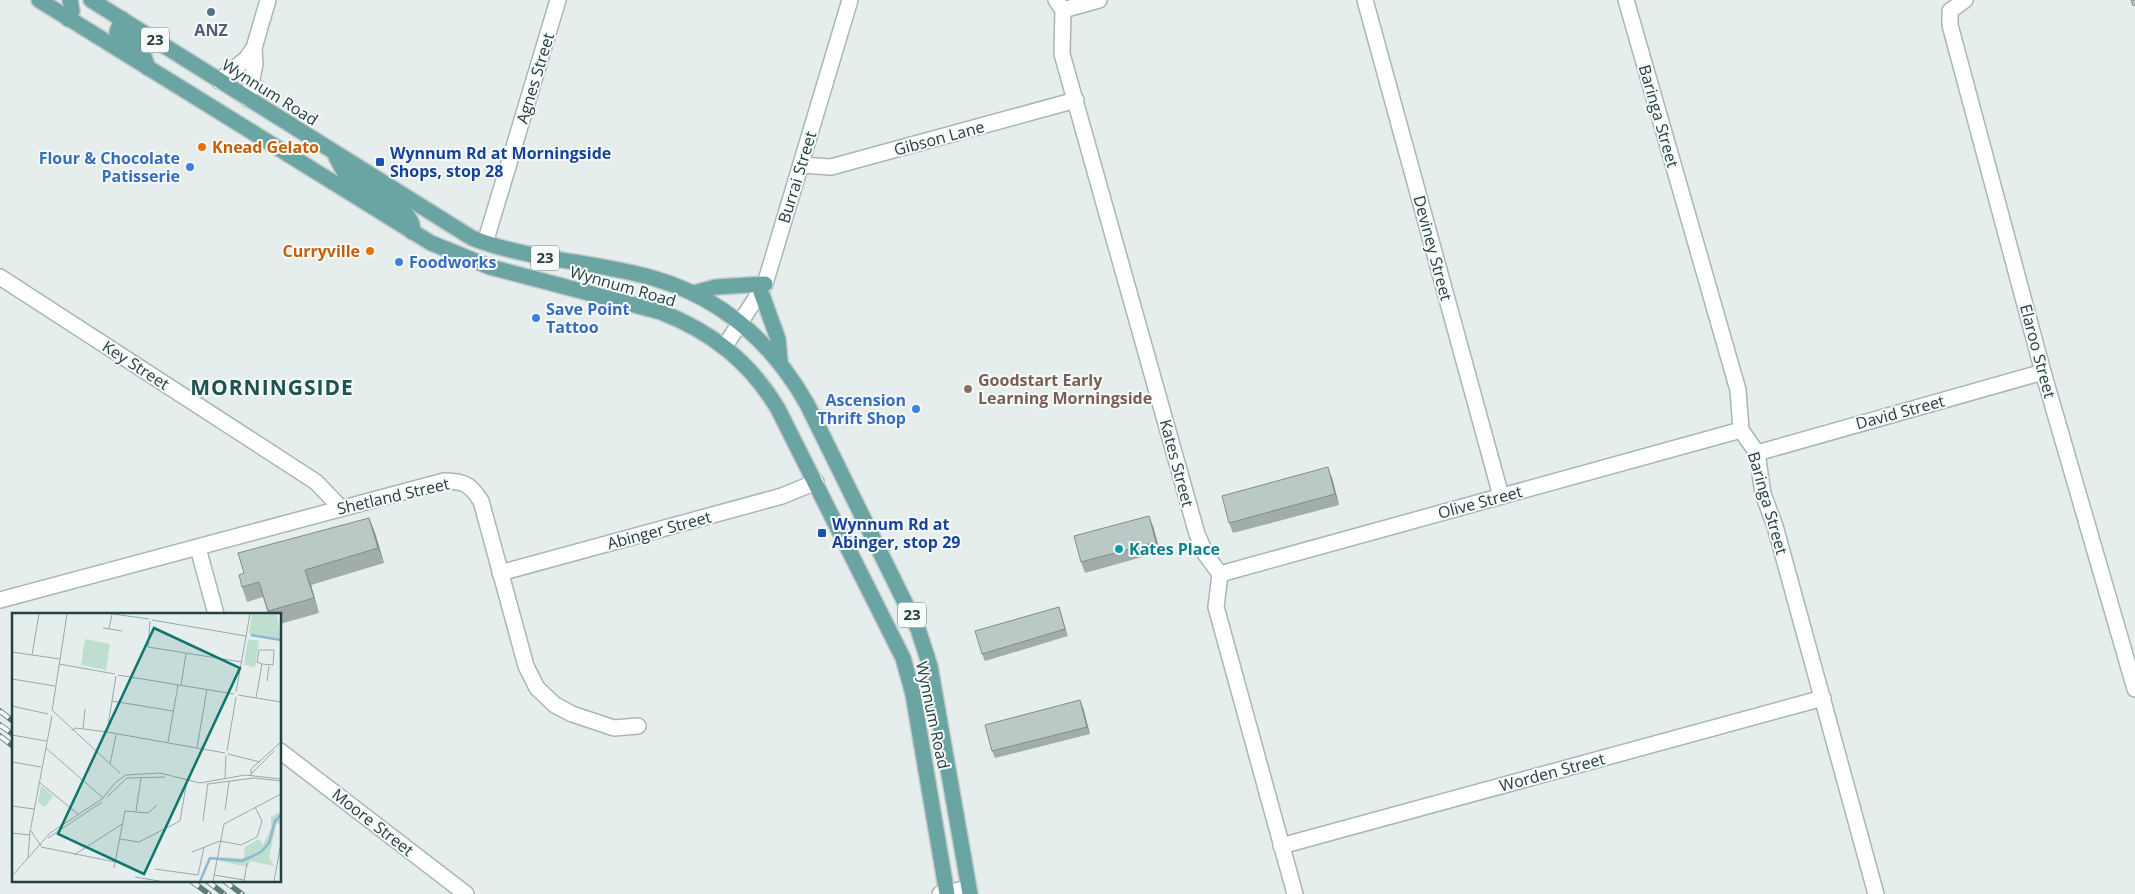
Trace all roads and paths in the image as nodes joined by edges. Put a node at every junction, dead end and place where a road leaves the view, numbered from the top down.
1 (39, 0) edge
2 (70, 0) edge
3 (91, 0) edge
4 (268, 0) edge
5 (558, 0) edge
6 (850, 0) edge
7 (1099, 0) edge
8 (1366, 0) edge
9 (1626, 0) edge
10 (1965, 0) edge
11 (1060, 5) edge
12 (68, 19) junction
13 (122, 19) junction
14 (254, 48) junction
15 (148, 68) junction
16 (219, 81) junction
17 (248, 99) junction
18 (1076, 100) junction
19 (334, 153) junction
20 (801, 165) junction
21 (412, 232) junction
22 (485, 243) junction
23 (0, 277) edge
24 (763, 288) junction
25 (694, 293) junction
26 (741, 323) junction
27 (725, 346) junction
28 (780, 361) junction
29 (2043, 372) junction
30 (1741, 430) junction
31 (1757, 453) junction
32 (816, 482) junction
33 (1501, 496) junction
34 (341, 508) junction
35 (198, 548) junction
36 (500, 573) junction
37 (1220, 574) junction
38 (0, 600) edge
39 (216, 613) edge
40 (2135, 690) edge
41 (1823, 698) junction
42 (638, 726) dead end
43 (281, 752) edge
44 (1281, 846) junction
45 (970, 891) edge
46 (466, 894) edge
47 (945, 894) edge
48 (1295, 894) edge
49 (1876, 894) edge

1 - 12 main road, Wynnum Road / 23
2 - 12 main road
3 - 13 main road, Wynnum Road / 23
4 - 14 street
5 - 22 street, Agnes Street
6 - 20 street, Burrai Street
7 - 11 street
8 - 33 street, Deviney Street
9 - 30 street, Baringa Street
10 - 29 street, Elaroo Street
11 - 18 street, Kates Street
12 - 15 main road, Wynnum Road / 23
13 - 15 main road
13 - 16 main road, Wynnum Road / 23
14 - 16 street
14 - 17 street
15 - 21 main road, Wynnum Road / 23
16 - 17 main road, Wynnum Road / 23
17 - 19 main road, Wynnum Road / 23
18 - 20 street, Gibson Lane
18 - 37 street, Kates Street
19 - 21 main road
19 - 22 main road, Wynnum Road / 23
20 - 24 street, Burrai Street
21 - 27 main road, Wynnum Road / 23
22 - 25 main road, Wynnum Road / 23
23 - 34 street, Key Street
24 - 25 main road
24 - 26 street, Burrai Street
24 - 28 main road
25 - 26 main road, Wynnum Road / 23
26 - 27 street, Burrai Street
26 - 28 main road, Wynnum Road / 23
27 - 32 main road, Wynnum Road / 23
28 - 45 main road, Wynnum Road / 23
29 - 31 street, David Street
29 - 40 street, Elaroo Street
30 - 31 street, Baringa Street
30 - 33 street, Olive Street
31 - 41 street, Baringa Street
32 - 36 street, Abinger Street
32 - 47 main road, Wynnum Road / 23
33 - 37 street, Olive Street
34 - 35 street, Shetland Street
34 - 36 street, Shetland Street
35 - 38 street, Shetland Street
35 - 39 street
36 - 42 street, Shetland Street
37 - 44 street
41 - 44 street, Worden Street
41 - 49 street, Baringa Street
43 - 46 street, Moore Street
44 - 48 street
45 - 47 street

